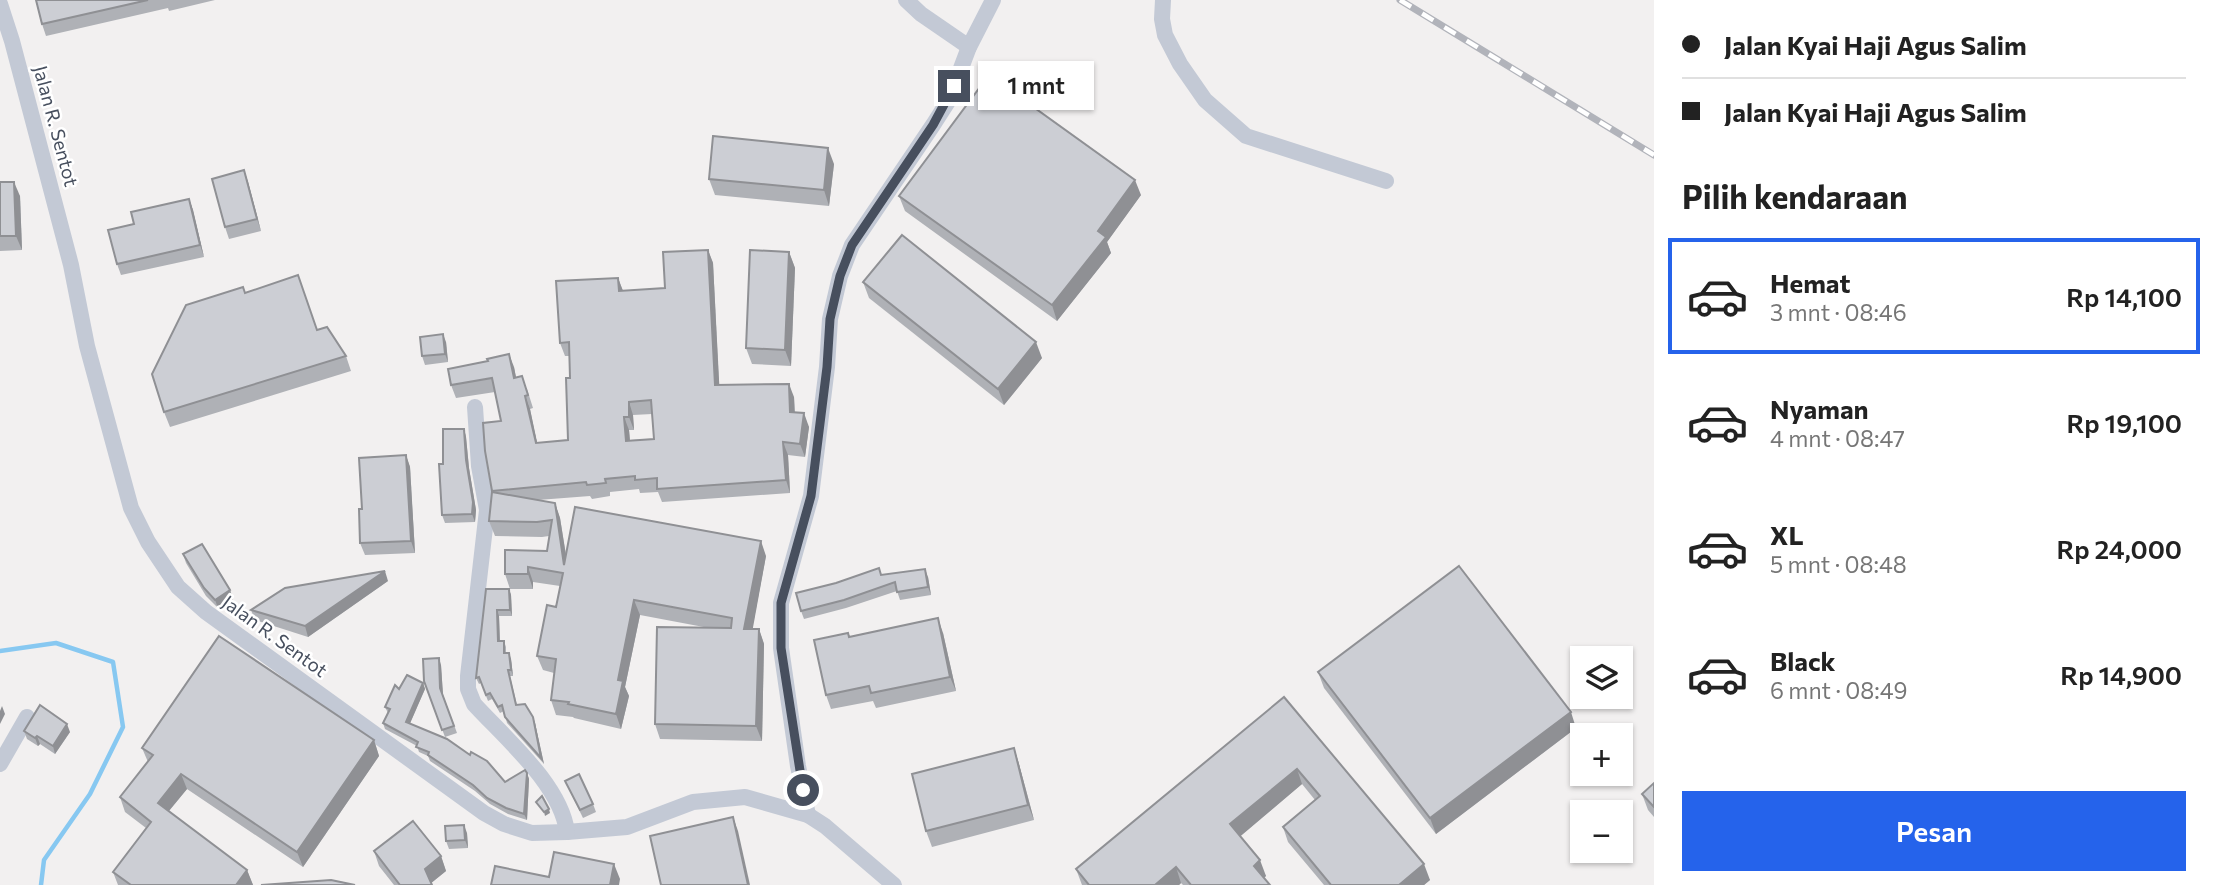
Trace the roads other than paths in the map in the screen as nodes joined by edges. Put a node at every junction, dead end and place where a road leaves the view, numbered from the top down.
1 (906, 0) edge
2 (993, 0) edge
3 (1163, 0) edge
4 (0, 5) edge
5 (969, 47) junction
6 (1386, 181) dead end
7 (475, 407) dead end
8 (27, 718) dead end
9 (0, 764) edge
10 (808, 815) junction
11 (567, 832) junction
12 (894, 885) edge

1 - 5 street
2 - 5 street
3 - 6 street
4 - 11 street, Jalan R. Sentot
5 - 10 street
7 - 11 street
8 - 9 street
10 - 11 street, Jalan R. Sentot
10 - 12 street, Jalan R. Sentot

